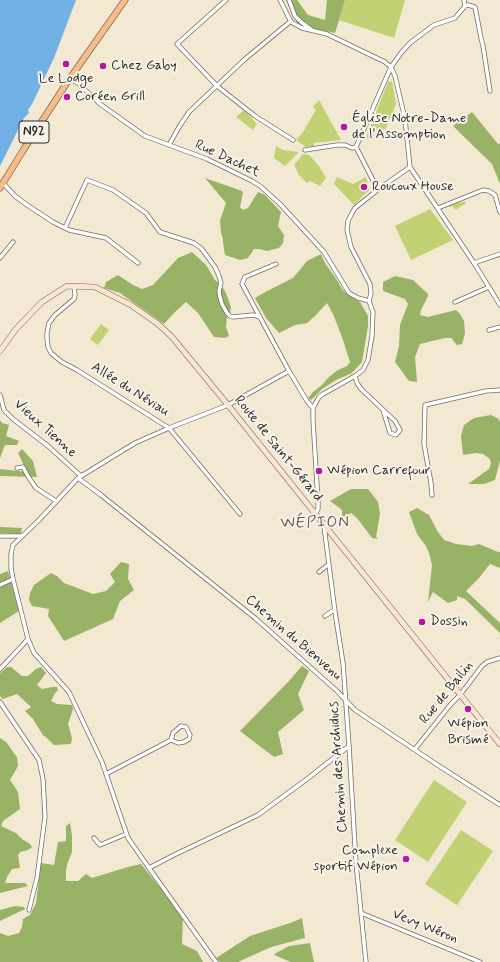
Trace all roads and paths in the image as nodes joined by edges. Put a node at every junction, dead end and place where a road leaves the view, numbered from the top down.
1 (125, 0) edge
2 (226, 0) edge
3 (280, 0) edge
4 (289, 0) edge
5 (464, 0) edge
6 (465, 6) junction
7 (291, 22) junction
8 (313, 31) junction
9 (391, 67) junction
10 (70, 78) junction
11 (217, 86) junction
12 (490, 91) dead end
13 (293, 140) dead end
14 (169, 146) junction
15 (356, 147) junction
16 (305, 150) dead end
17 (410, 167) junction
18 (1, 186) edge
19 (378, 190) junction
20 (438, 208) junction
21 (500, 212) edge
22 (65, 228) junction
23 (13, 242) dead end
24 (500, 254) edge
25 (0, 258) edge
26 (138, 263) dead end
27 (474, 263) junction
28 (276, 264) dead end
29 (74, 286) junction
30 (489, 287) junction
31 (369, 301) junction
32 (455, 302) dead end
33 (500, 305) edge
34 (260, 317) junction
35 (500, 327) edge
36 (489, 330) dead end
37 (0, 351) edge
38 (289, 371) junction
39 (355, 376) junction
40 (500, 390) edge
41 (0, 395) edge
42 (228, 405) junction
43 (313, 408) junction
44 (383, 410) junction
45 (169, 428) junction
46 (17, 468) dead end
47 (80, 477) junction
48 (432, 495) dead end
49 (56, 501) junction
50 (240, 514) dead end
51 (315, 514) junction
52 (324, 524) junction
53 (0, 536) edge
54 (22, 536) junction
55 (329, 564) junction
56 (319, 572) dead end
57 (13, 579) junction
58 (0, 585) edge
59 (334, 610) junction
60 (325, 616) dead end
61 (28, 639) junction
62 (500, 658) edge
63 (0, 669) edge
64 (460, 695) junction
65 (346, 700) junction
66 (0, 702) edge
67 (171, 740) junction
68 (500, 744) edge
69 (349, 746) junction
70 (415, 749) junction
71 (106, 774) junction
72 (500, 805) edge
73 (126, 834) junction
74 (94, 838) dead end
75 (149, 868) junction
76 (29, 910) dead end
77 (361, 913) junction
78 (216, 962) edge
79 (366, 962) edge
80 (480, 962) edge

1 - 10 main road, N92
2 - 11 street
3 - 7 street
4 - 8 street
5 - 6 street
6 - 9 street
6 - 12 street
7 - 8 street
7 - 11 street
8 - 9 street
9 - 15 street
9 - 17 street
10 - 14 street, Rue Dachet
10 - 18 main road, N92
11 - 13 street
11 - 14 street
14 - 31 street, Rue Dachet
15 - 16 street
15 - 19 street
17 - 19 street
17 - 20 street
18 - 22 street
19 - 31 street
20 - 21 street
20 - 27 street
22 - 26 street
22 - 34 street
23 - 25 street
24 - 27 street
27 - 30 street
28 - 34 street
29 - 37 main road, Route de Saint-Gérard
29 - 42 main road, Route de Saint-Gérard
29 - 45 street, Allée du Néviau
30 - 32 street
30 - 33 street
31 - 39 street
34 - 38 street
35 - 36 street
38 - 42 street
38 - 43 street
39 - 43 street
39 - 44 street
40 - 48 street
41 - 47 street, Vieux Tienne
42 - 45 street
42 - 51 main road, Route de Saint-Gérard
43 - 51 street
44 - 44 street
45 - 47 street
45 - 50 street, Allée du Néviau
46 - 49 street
47 - 49 street
47 - 65 street, Chemin du Bienvenu
49 - 54 street
51 - 52 main road, Route de Saint-Gérard
52 - 55 street, Chemin des Archiducs
52 - 64 main road, Route de Saint-Gérard
53 - 54 street
54 - 57 street
55 - 56 street
55 - 59 street, Chemin des Archiducs
57 - 58 street
57 - 61 street
59 - 60 street
59 - 65 street, Chemin des Archiducs
61 - 63 street
61 - 71 street
62 - 64 street, Rue de Bailin
64 - 68 main road, Route de Saint-Gérard
64 - 70 street, Rue de Bailin
65 - 69 street, Chemin des Archiducs
65 - 70 street, Chemin du Bienvenu
66 - 76 street
67 - 67 street
67 - 71 street
69 - 75 street
69 - 77 street, Chemin des Archiducs
70 - 72 street, Chemin du Bienvenu
71 - 73 street
73 - 74 street
73 - 75 street
75 - 78 street
77 - 79 street, Chemin des Archiducs
77 - 80 street, Vevy Wéron

